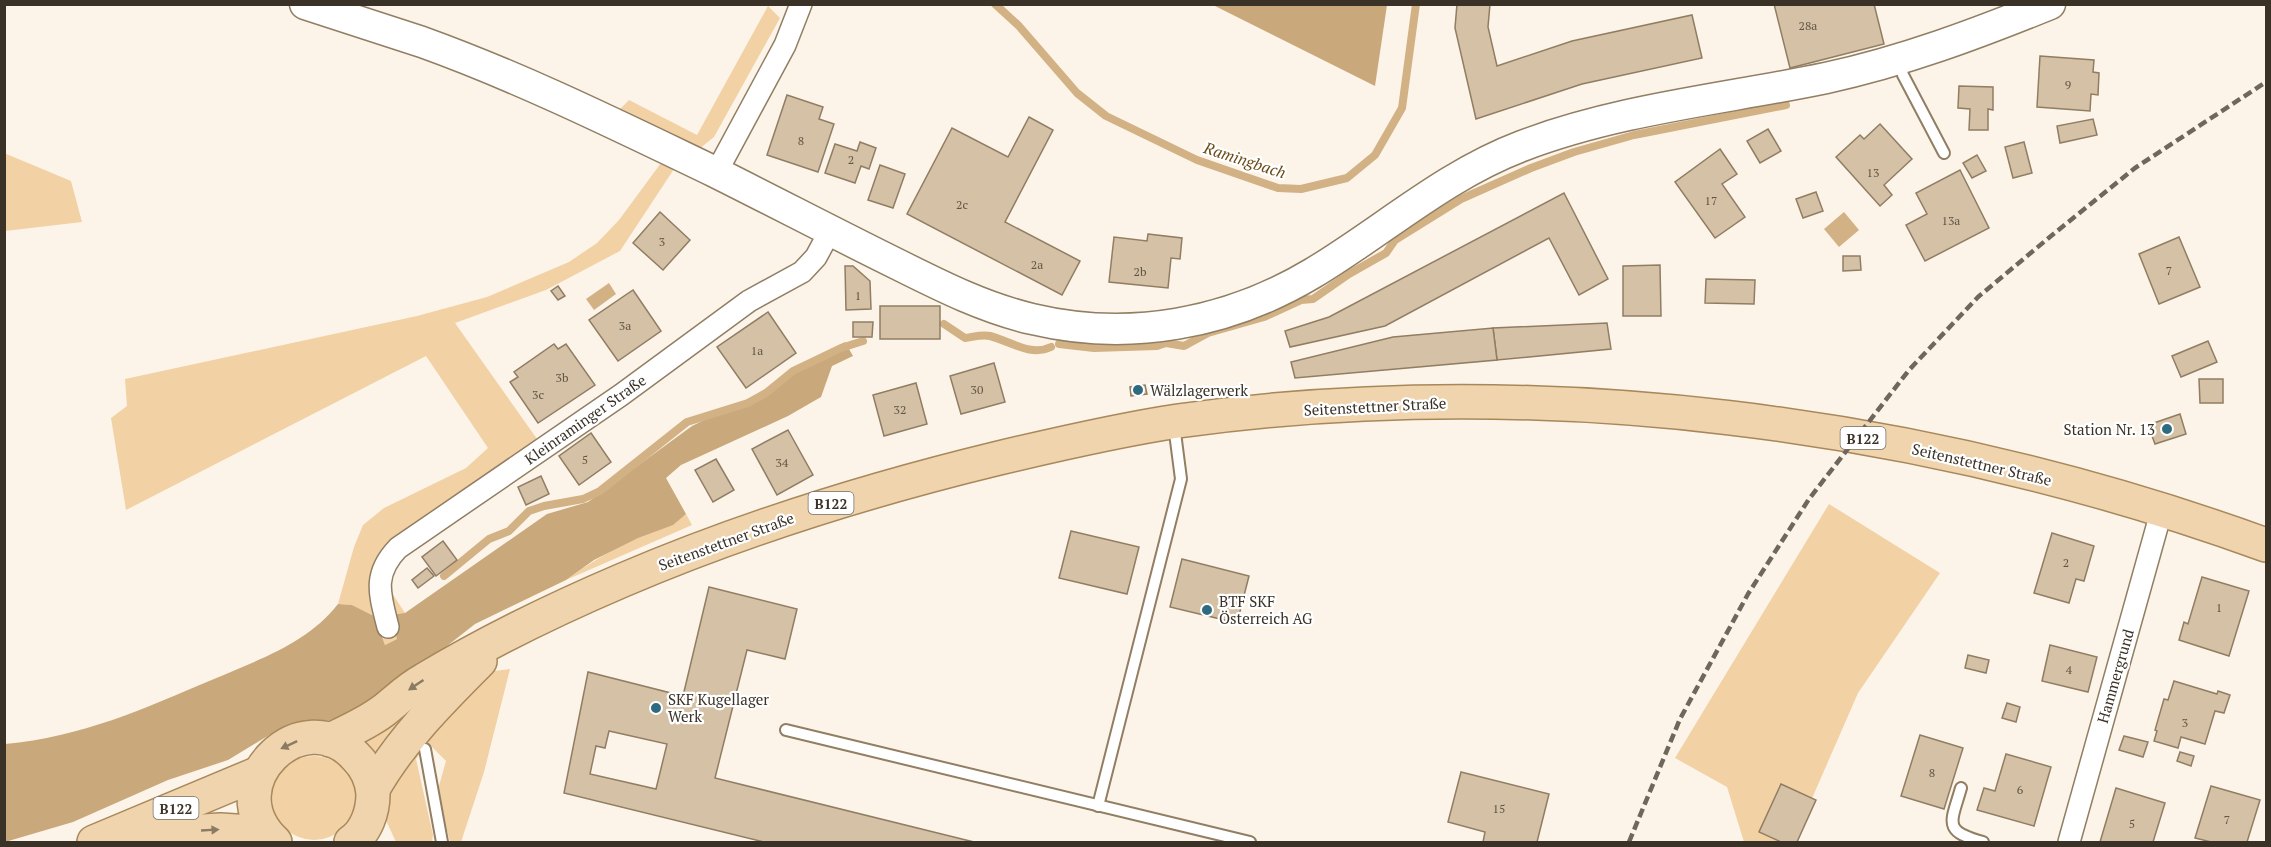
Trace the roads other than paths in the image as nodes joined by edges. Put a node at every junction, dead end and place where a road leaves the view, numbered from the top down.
1 (305, 4) edge
2 (801, 4) edge
3 (2050, 4) edge
4 (1899, 60) junction
5 (1944, 153) dead end
6 (716, 173) junction
7 (830, 231) junction
8 (1174, 422) junction
9 (2162, 509) junction
10 (2266, 545) edge
11 (388, 627) dead end
12 (504, 637) junction
13 (786, 730) dead end
14 (330, 740) junction
15 (425, 749) dead end
16 (259, 773) junction
17 (1961, 788) dead end
18 (1098, 806) junction
19 (369, 823) edge
20 (270, 838) edge
21 (94, 843) edge
22 (110, 843) edge
23 (442, 843) edge
24 (1250, 843) edge
25 (1983, 843) edge
26 (2069, 843) edge

1 - 6 main road
2 - 6 street
3 - 4 main road
4 - 5 lane
4 - 7 main road
6 - 7 main road
7 - 11 street, Kleinraminger Straße
8 - 9 main road, Seitenstettner Straße / B122
8 - 12 main road, Seitenstettner Straße / B122
8 - 18 lane
9 - 10 main road, Seitenstettner Straße / B122
9 - 26 street, Hammergrund
12 -> 14 main road, Seitenstettner Straße / B122
12 - 19 main road, Seitenstettner Straße / B122
13 - 18 lane
14 -> 16 main road, B122
14 - 19 main road, B122
15 - 23 lane
16 - 20 main road, B122
16 - 21 main road, B122
17 - 25 lane
18 - 24 lane
22 -> 20 main road, B122

